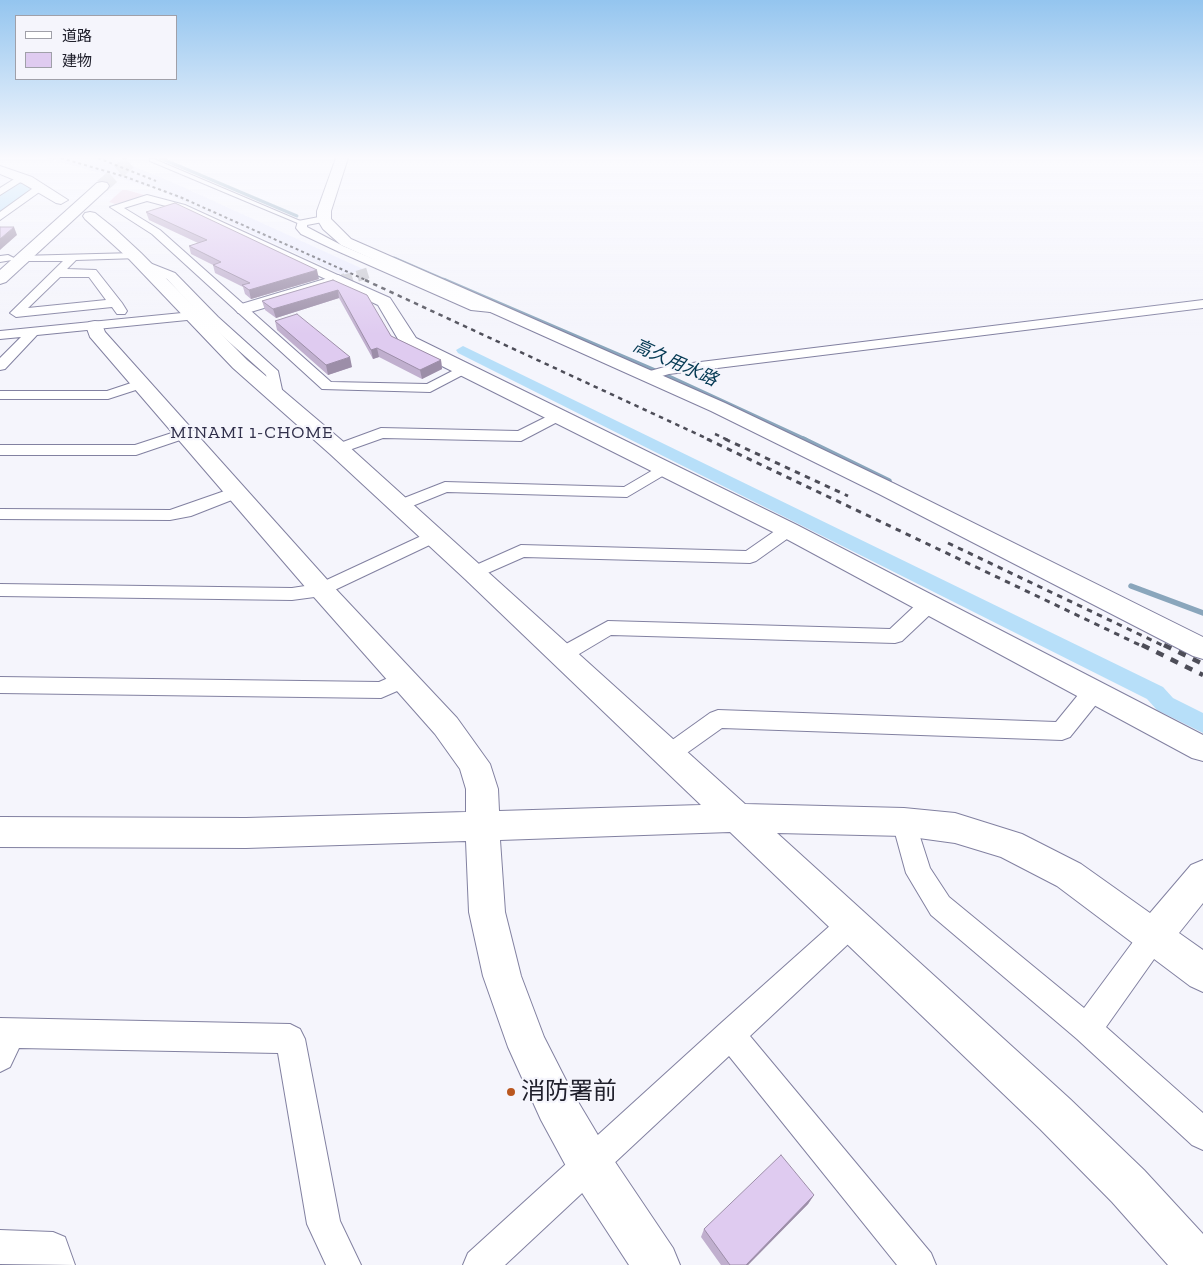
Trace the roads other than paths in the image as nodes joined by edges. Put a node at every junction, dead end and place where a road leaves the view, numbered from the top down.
1 (59, 217) edge
2 (91, 217) edge
3 (131, 217) edge
4 (203, 217) edge
5 (288, 217) edge
6 (324, 219) joint
7 (302, 223) junction
8 (73, 257) junction
9 (8, 260) edge
10 (139, 260) junction
11 (384, 268) junction
12 (371, 272) tunnel mouth
13 (57, 273) junction
14 (0, 279) edge
15 (338, 280) junction
16 (116, 304) junction
17 (1203, 304) edge
18 (500, 309) junction
19 (240, 311) junction
20 (203, 318) junction
21 (130, 322) junction
22 (95, 326) junction
23 (32, 332) junction
24 (0, 335) edge
25 (0, 366) edge
26 (465, 370) junction
27 (656, 373) junction
28 (140, 384) junction
29 (0, 395) edge
30 (558, 416) junction
31 (184, 434) junction
32 (338, 449) junction
33 (0, 450) edge
34 (665, 468) junction
35 (236, 492) junction
36 (400, 506) junction
37 (0, 514) edge
38 (788, 530) junction
39 (432, 537) junction
40 (1030, 562) junction
41 (474, 573) junction
42 (0, 590) edge
43 (322, 590) junction
44 (930, 603) junction
45 (1203, 628) edge
46 (1203, 649) edge
47 (562, 655) junction
48 (404, 679) junction
49 (0, 685) edge
50 (1095, 690) junction
51 (1203, 749) edge
52 (669, 754) junction
53 (735, 818) junction
54 (904, 822) junction
55 (484, 825) junction
56 (0, 832) edge
57 (1203, 876) edge
58 (851, 924) junction
59 (1154, 936) junction
60 (1203, 973) edge
61 (1087, 1029) junction
62 (730, 1034) junction
63 (4, 1041) edge
64 (1203, 1134) edge
65 (589, 1163) junction
66 (0, 1247) edge
67 (58, 1265) edge
68 (344, 1265) edge
69 (480, 1265) edge
70 (656, 1265) edge
71 (919, 1265) edge
72 (1199, 1265) edge

1 - 9 street
2 - 10 street
3 - 19 street
4 - 15 street
5 - 7 lane
6 - 7 street
6 - 18 street
7 - 11 street
8 - 9 street
8 - 10 street
8 - 13 street
9 - 14 street
10 - 20 street
11 - 12 street
11 - 18 street
13 - 16 street
13 - 16 street
15 - 19 street
15 - 26 street
16 - 21 street
17 - 27 street
18 - 27 street
19 - 20 street
19 - 26 street
20 - 21 street
20 - 32 street
21 - 22 street
22 - 23 street
22 - 28 street
23 - 24 street
23 - 25 street
26 - 30 street
27 - 40 street
28 - 29 street
28 - 31 street
30 - 32 street
30 - 34 street
31 - 33 street
31 - 35 street
32 - 36 street
34 - 36 street
34 - 38 street
35 - 37 street
35 - 43 street
36 - 39 street
38 - 41 street
38 - 44 street
39 - 41 street
39 - 43 street
40 - 45 street
40 - 46 street
41 - 47 street
42 - 43 street
43 - 48 street
44 - 47 street
44 - 50 street
47 - 52 street
48 - 49 street
48 - 55 street
50 - 51 street
50 - 52 street
52 - 53 street
53 - 54 street
53 - 55 street
53 - 58 street
54 - 59 street
54 - 61 street
55 - 56 street
55 - 65 street
57 - 59 street
58 - 62 street
58 - 72 street
59 - 60 street
59 - 61 street
61 - 64 street
62 - 65 street
62 - 71 street
63 - 68 street
65 - 69 street
65 - 70 street
66 - 67 street

